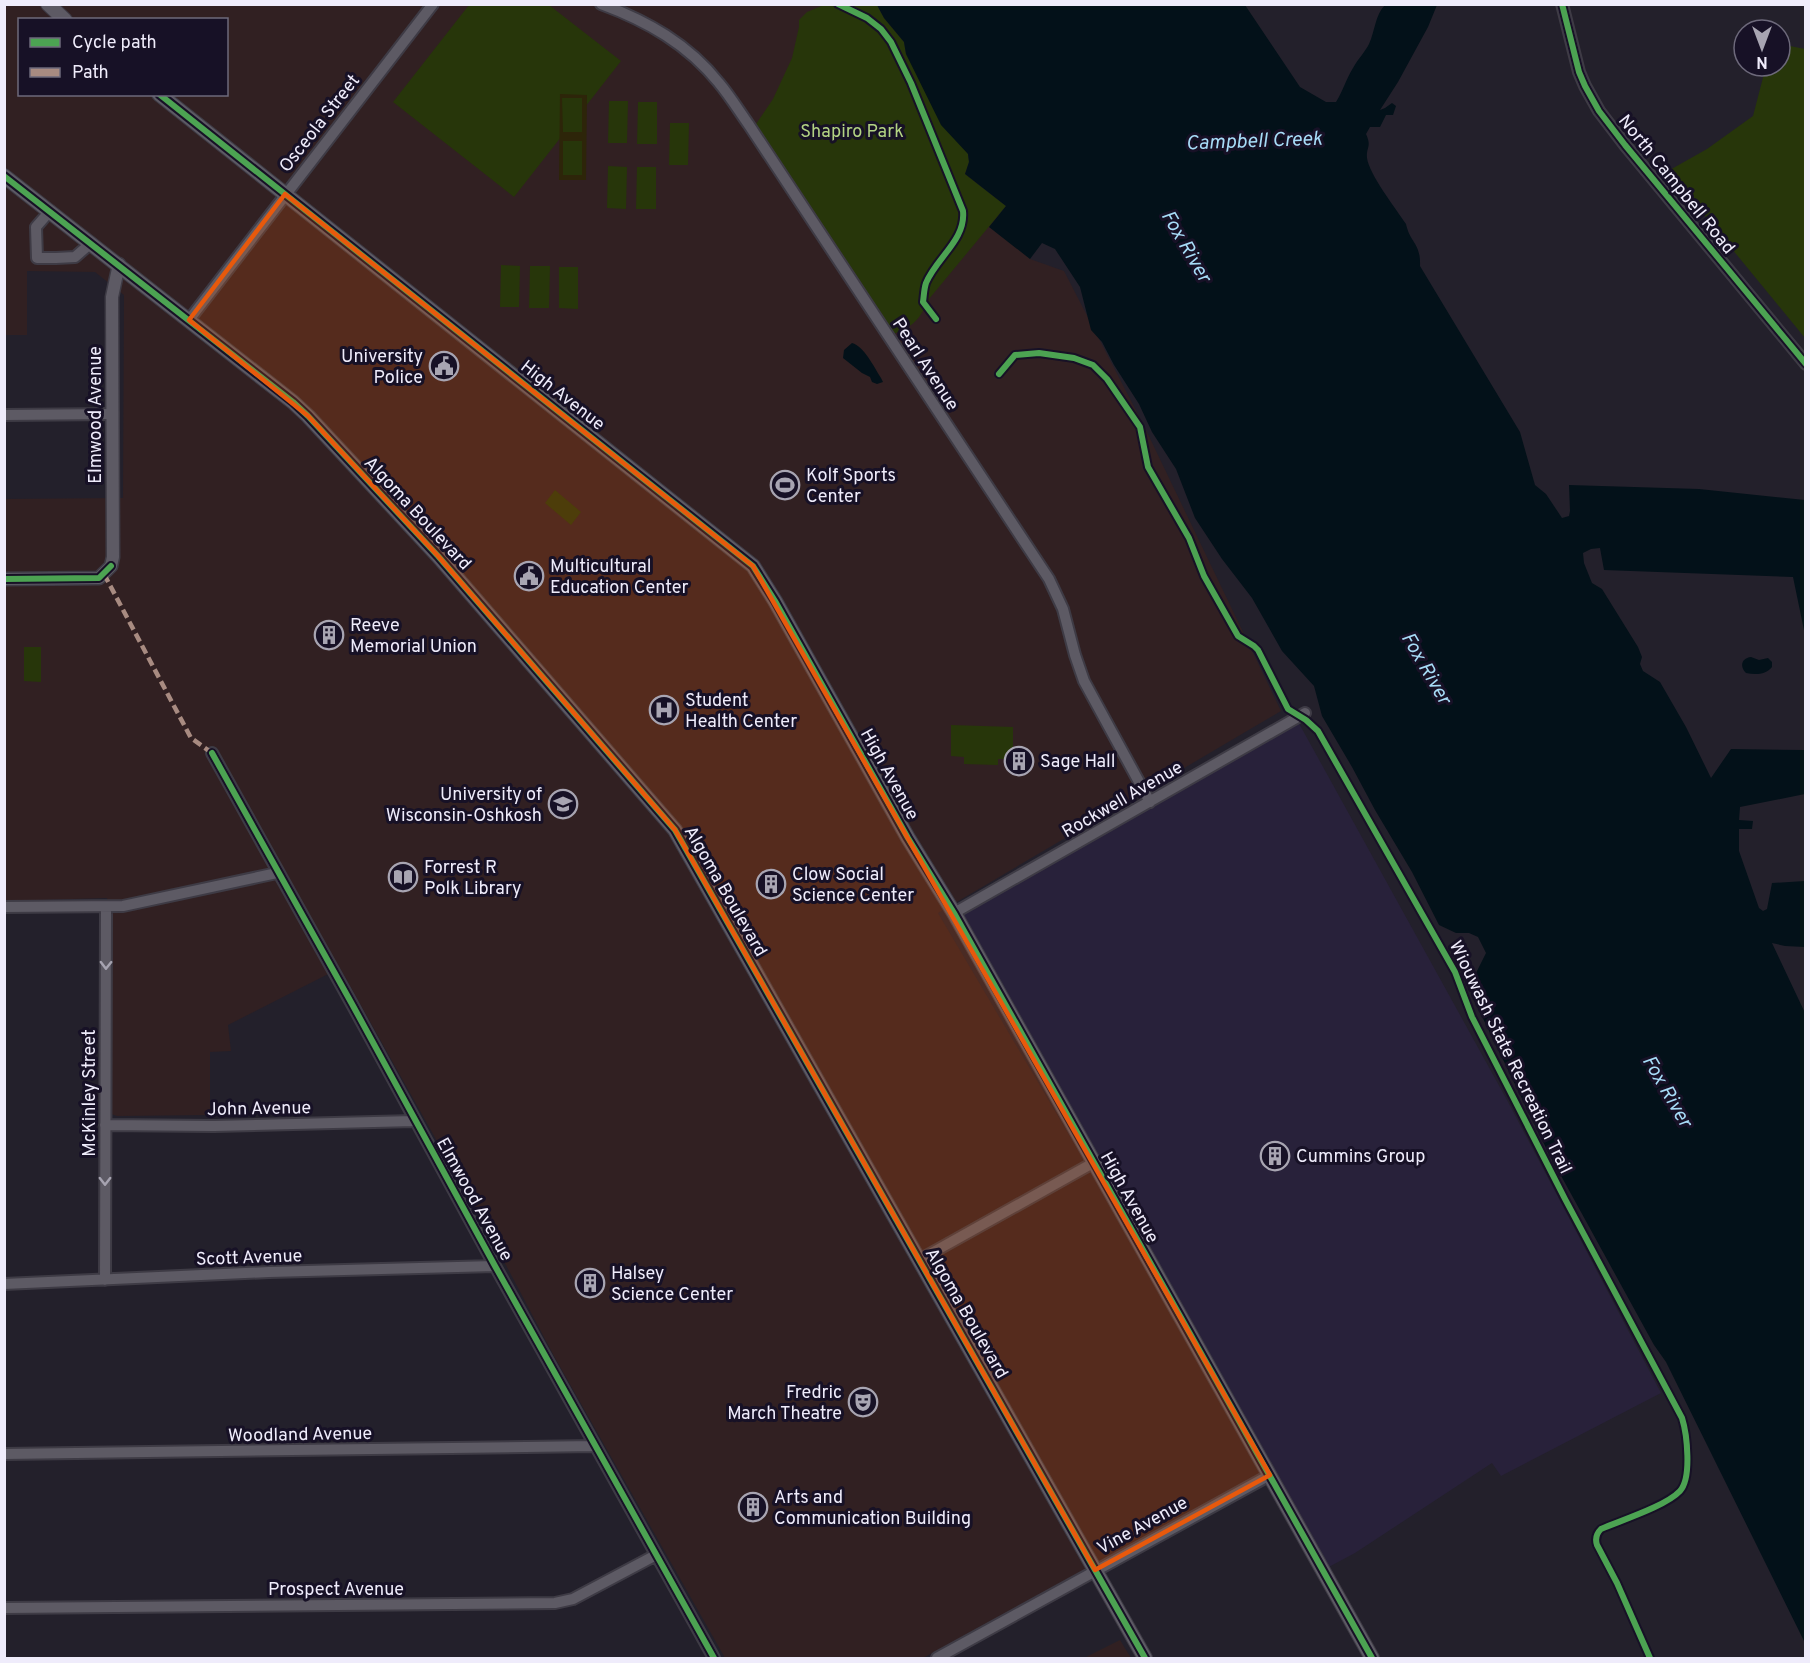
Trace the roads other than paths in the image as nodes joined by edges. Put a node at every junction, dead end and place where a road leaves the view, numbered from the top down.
1 (48, 4) edge
2 (433, 4) edge
3 (601, 4) edge
4 (1562, 4) edge
5 (63, 18) edge
6 (162, 96) edge
7 (4, 176) edge
8 (285, 194) junction
9 (50, 211) junction
10 (91, 243) junction
11 (119, 264) junction
12 (189, 320) junction
13 (1806, 364) edge
14 (113, 414) junction
15 (4, 416) edge
16 (4, 579) edge
17 (1305, 713) dead end
18 (212, 753) dead end
19 (1150, 802) junction
20 (278, 873) junction
21 (106, 907) junction
22 (4, 908) edge
23 (954, 913) junction
24 (414, 1121) junction
25 (105, 1125) junction
26 (1093, 1163) junction
27 (919, 1260) junction
28 (495, 1266) junction
29 (105, 1280) junction
30 (4, 1284) edge
31 (596, 1446) junction
32 (4, 1454) edge
33 (1270, 1475) junction
34 (656, 1556) junction
35 (1095, 1570) junction
36 (4, 1608) edge
37 (714, 1659) edge
38 (936, 1659) edge
39 (1145, 1659) edge
40 (1372, 1659) edge

1 - 5 main road
2 - 8 street, Osceola Street
3 - 19 street, Pearl Avenue
4 - 13 street, North Campbell Road
6 - 8 main road, High Avenue
7 - 9 main road, Algoma Boulevard
8 - 12 street, Osceola Street
8 - 23 main road, High Avenue
9 - 10 main road, Algoma Boulevard
9 - 10 street
10 - 11 main road, Algoma Boulevard
11 - 12 main road, Algoma Boulevard
11 - 14 street, Elmwood Avenue
12 - 27 main road, Algoma Boulevard
14 - 15 street
14 - 16 street, Elmwood Avenue
17 - 19 street, Rockwell Avenue
18 - 20 street, Elmwood Avenue
19 - 23 street, Rockwell Avenue
20 - 21 street
20 - 24 street, Elmwood Avenue
21 - 22 street
21 -> 25 street, McKinley Street
23 - 26 main road, High Avenue
24 - 25 street, John Avenue
24 - 28 street, Elmwood Avenue
25 -> 29 street, McKinley Street
26 - 27 street
26 - 33 main road, High Avenue
27 - 35 main road, Algoma Boulevard
28 - 29 street, Scott Avenue
28 - 31 street, Elmwood Avenue
29 - 30 street, Scott Avenue
31 - 32 street, Woodland Avenue
31 - 34 street, Elmwood Avenue
33 - 35 street, Vine Avenue
33 - 40 main road, High Avenue
34 - 36 street, Prospect Avenue
34 - 37 street, Elmwood Avenue
35 - 38 street, Vine Avenue
35 - 39 main road, Algoma Boulevard

